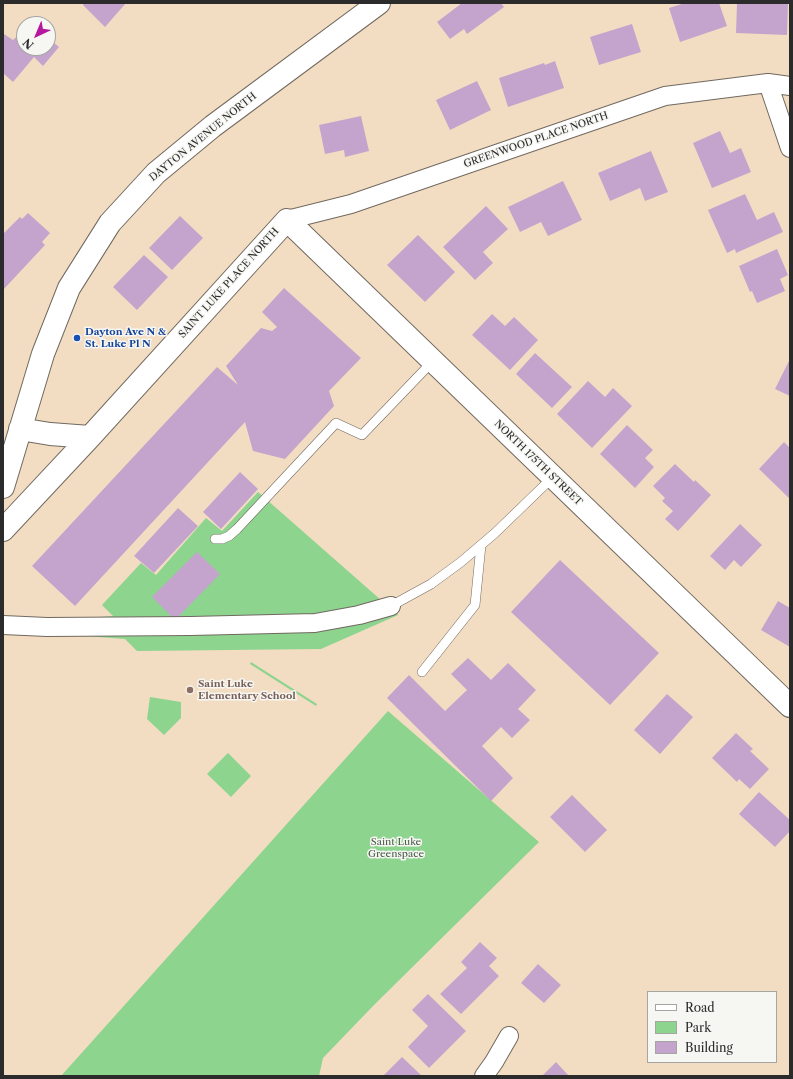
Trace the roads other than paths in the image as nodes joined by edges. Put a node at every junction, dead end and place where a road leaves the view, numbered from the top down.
1 (379, 3) edge
2 (768, 83) junction
3 (790, 86) edge
4 (790, 148) edge
5 (287, 220) junction
6 (433, 361) junction
7 (20, 429) junction
8 (90, 437) junction
9 (553, 477) junction
10 (3, 487) edge
11 (3, 530) edge
12 (215, 539) dead end
13 (481, 545) junction
14 (391, 606) joint
15 (3, 625) edge
16 (422, 672) dead end
17 (790, 706) edge
18 (509, 1036) dead end
19 (484, 1076) edge

1 - 7 street, DAYTON AVENUE NORTH
2 - 3 street, GREENWOOD PLACE NORTH
2 - 4 street
2 - 5 street, GREENWOOD PLACE NORTH
5 - 6 street, NORTH 175TH STREET
5 - 8 street, SAINT LUKE PLACE NORTH
6 - 9 street, NORTH 175TH STREET
6 - 12 lane
7 - 8 street
7 - 10 street, DAYTON AVENUE NORTH
8 - 11 street, SAINT LUKE PLACE NORTH
9 - 13 lane
9 - 17 street, NORTH 175TH STREET
13 - 14 lane
13 - 16 lane
14 - 15 street
18 - 19 street

